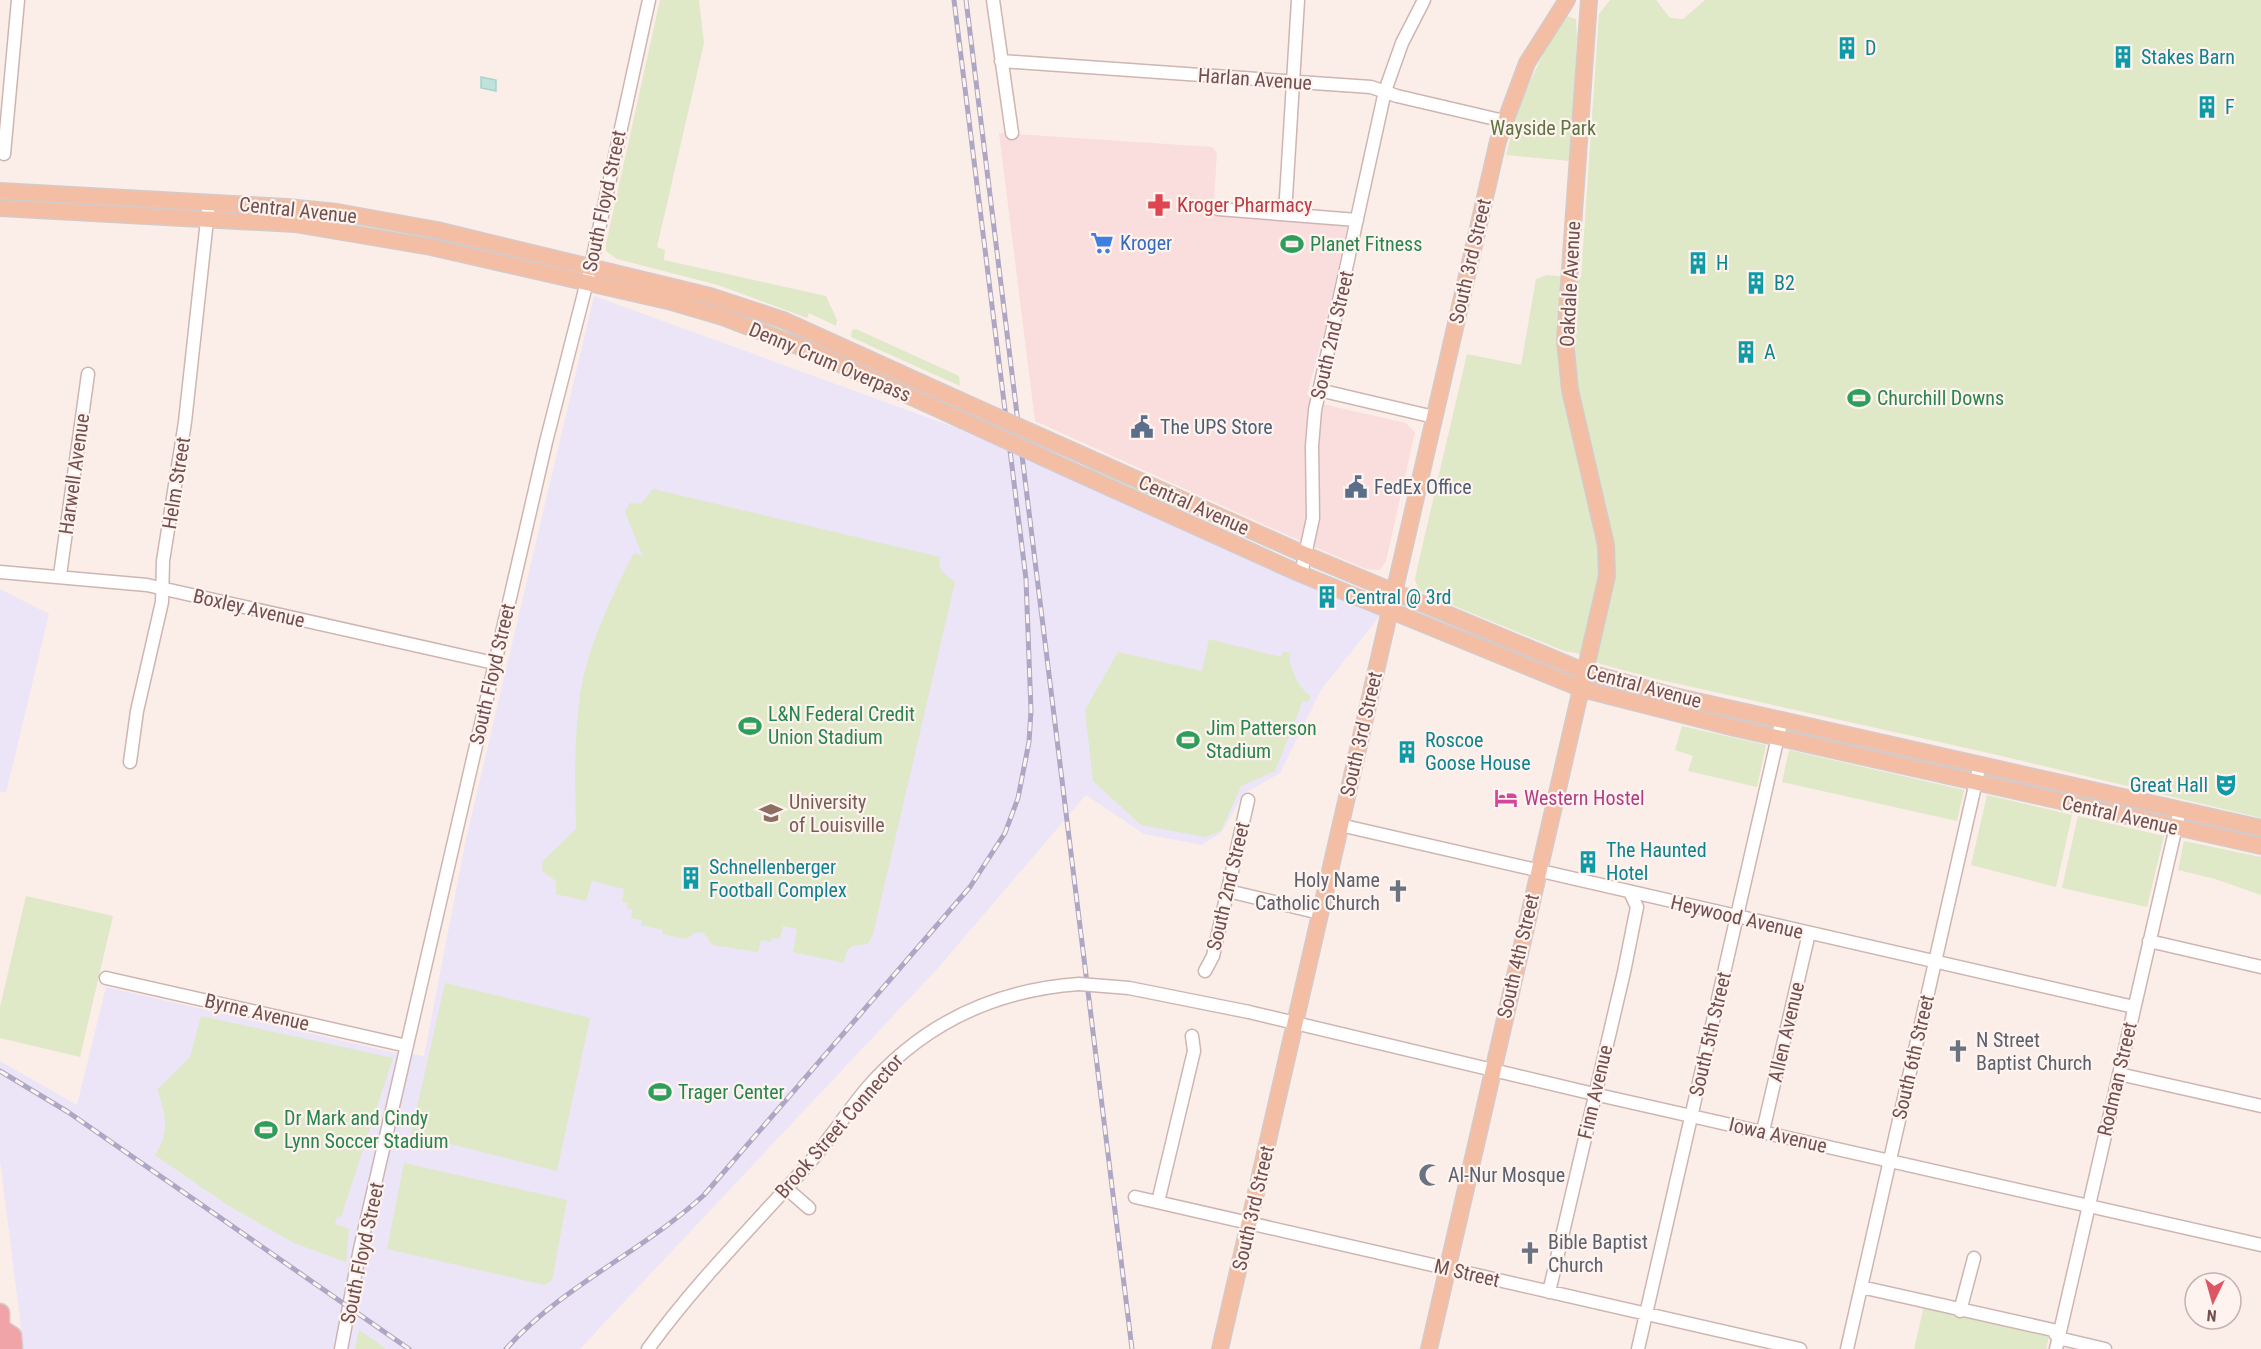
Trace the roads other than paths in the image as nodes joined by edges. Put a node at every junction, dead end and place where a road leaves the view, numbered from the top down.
1 (18, 0) edge
2 (649, 0) edge
3 (993, 0) edge
4 (1298, 0) edge
5 (1425, 0) edge
6 (1567, 0) edge
7 (1588, 0) edge
8 (1001, 62) junction
9 (1292, 81) junction
10 (1385, 91) junction
11 (1504, 121) junction
12 (1012, 134) dead end
13 (4, 154) dead end
14 (0, 191) edge
15 (209, 202) junction
16 (0, 208) edge
17 (1218, 209) dead end
18 (1285, 214) junction
19 (207, 218) junction
20 (1357, 220) junction
21 (591, 267) junction
22 (587, 283) junction
23 (88, 374) dead end
24 (1319, 390) junction
25 (1434, 417) junction
26 (1060, 445) joint
27 (1064, 467) joint
28 (1306, 555) junction
29 (1608, 564) joint
30 (0, 572) edge
31 (1301, 574) junction
32 (60, 575) junction
33 (162, 588) junction
34 (1393, 592) junction
35 (1389, 610) junction
36 (494, 663) junction
37 (1586, 672) junction
38 (1582, 688) junction
39 (1782, 719) junction
40 (1778, 738) junction
41 (130, 762) dead end
42 (1980, 764) junction
43 (1976, 783) junction
44 (1248, 800) dead end
45 (2180, 810) junction
46 (1340, 825) junction
47 (2175, 828) junction
48 (2261, 828) edge
49 (2261, 846) edge
50 (1538, 871) junction
51 (1228, 891) junction
52 (1630, 892) junction
53 (1320, 912) junction
54 (1736, 917) junction
55 (1809, 933) junction
56 (2149, 941) junction
57 (1935, 962) junction
58 (2261, 967) edge
59 (1205, 971) dead end
60 (106, 978) dead end
61 (2134, 1007) junction
62 (1294, 1024) junction
63 (1192, 1036) dead end
64 (407, 1047) junction
65 (1494, 1070) junction
66 (2119, 1074) junction
67 (1594, 1094) junction
68 (2261, 1106) edge
69 (1692, 1115) junction
70 (1763, 1131) junction
71 (1889, 1160) junction
72 (786, 1188) junction
73 (1135, 1197) dead end
74 (1158, 1202) junction
75 (2088, 1206) junction
76 (809, 1208) dead end
77 (1249, 1223) junction
78 (2261, 1245) edge
79 (1974, 1258) dead end
80 (1448, 1268) junction
81 (1861, 1287) junction
82 (1549, 1292) junction
83 (1960, 1311) junction
84 (0, 1313) edge
85 (1646, 1314) junction
86 (0, 1328) edge
87 (2057, 1344) edge
88 (0, 1349) edge
89 (13, 1349) edge
90 (341, 1349) edge
91 (648, 1349) edge
92 (1220, 1349) edge
93 (1429, 1349) edge
94 (1638, 1349) edge
95 (1800, 1349) edge
96 (1847, 1349) edge
97 (2105, 1349) edge

1 - 13 street
2 - 21 street, South Floyd Street
3 - 8 street
4 - 9 street
5 - 10 street, South 2nd Street
6 - 11 main road, South 3rd Street
7 - 29 main road, Oakdale Avenue
8 - 9 street, Harlan Avenue
8 - 12 street
9 - 10 street, Harlan Avenue
9 - 18 street
10 - 11 street, Harlan Avenue
10 - 20 street, South 2nd Street
11 - 25 main road, South 3rd Street
14 - 15 main road, Central Avenue
15 - 19 street, Helm Street
15 - 21 main road, Central Avenue
16 - 19 main road, Central Avenue
17 - 18 street
18 - 20 street
19 - 22 main road, Central Avenue
19 - 33 street, Helm Street
20 - 24 street, South 2nd Street
21 - 22 street, South Floyd Street
21 - 26 main road, Denny Crum Overpass, bridge
22 - 27 main road, Denny Crum Overpass, bridge
22 - 36 street, South Floyd Street
23 - 32 street, Harwell Avenue
24 - 25 street
24 - 28 street, South 2nd Street
25 - 34 main road, South 3rd Street
26 - 28 main road, Central Avenue
27 - 31 main road, Central Avenue
28 - 31 street, South 2nd Street
28 - 34 main road, Central Avenue
29 - 37 main road, South 4th Street
30 - 32 street, Boxley Avenue
31 - 35 main road, Central Avenue
32 - 33 street, Boxley Avenue
33 - 36 street, Boxley Avenue
33 - 41 street, Helm Street
34 - 35 main road, South 3rd Street
34 - 37 main road, Central Avenue
35 - 38 main road, Central Avenue
35 - 46 main road, South 3rd Street
36 - 64 street, South Floyd Street
37 - 38 main road, South 4th Street
37 - 39 main road, Central Avenue
38 - 40 main road, Central Avenue
38 - 50 main road, South 4th Street
39 - 40 street, South 5th Street
39 - 42 main road, Central Avenue
40 - 43 main road, Central Avenue
40 - 54 street, South 5th Street
42 - 43 street, South 6th Street
42 - 45 main road, Central Avenue
43 - 47 main road, Central Avenue
43 - 57 street, South 6th Street
44 - 51 street, South 2nd Street
45 - 47 street, Rodman Street
45 - 48 main road, Central Avenue
46 - 50 street, Heywood Avenue
46 - 53 main road, South 3rd Street
47 - 49 main road, Central Avenue
47 - 56 street, Rodman Street
50 - 52 street, Heywood Avenue
50 - 65 main road, South 4th Street
51 - 53 street
51 - 59 street, South 2nd Street
52 - 54 street, Heywood Avenue
52 - 67 street, Finn Avenue
53 - 62 main road, South 3rd Street
54 - 55 street, Heywood Avenue
54 - 69 street, South 5th Street
55 - 57 street, Heywood Avenue
55 - 70 street, Allen Avenue
56 - 58 street
56 - 61 street, Rodman Street
57 - 61 street, Heywood Avenue
57 - 71 street, South 6th Street
60 - 64 street, Byrne Avenue
61 - 66 street, Rodman Street
62 - 65 street, Iowa Avenue
62 - 72 street, Brook Street Connector, bridge
62 - 77 main road, South 3rd Street
63 - 74 street
64 - 90 street, South Floyd Street
65 - 67 street, Iowa Avenue
65 - 80 main road, South 4th Street
66 - 68 street
66 - 75 street, Rodman Street
67 - 69 street, Iowa Avenue
67 - 82 street, Finn Avenue
69 - 70 street, Iowa Avenue
69 - 85 street, South 5th Street
70 - 71 street, Iowa Avenue
71 - 75 street, Iowa Avenue
71 - 81 street, South 6th Street
72 - 76 street
72 - 91 street, Brook Street Connector
73 - 74 street, M Street
74 - 77 street, M Street
75 - 78 street, Iowa Avenue
75 - 87 street, Rodman Street
77 - 80 street, M Street
77 - 92 main road, South 3rd Street
79 - 83 street
80 - 82 street, M Street
80 - 93 main road, South 4th Street
81 - 83 street
81 - 96 street, South 6th Street
82 - 85 street, M Street
83 - 87 street
84 - 86 highway
85 - 94 street, South 5th Street
85 - 95 street, M Street
86 - 88 highway
86 - 89 highway
87 - 97 street

